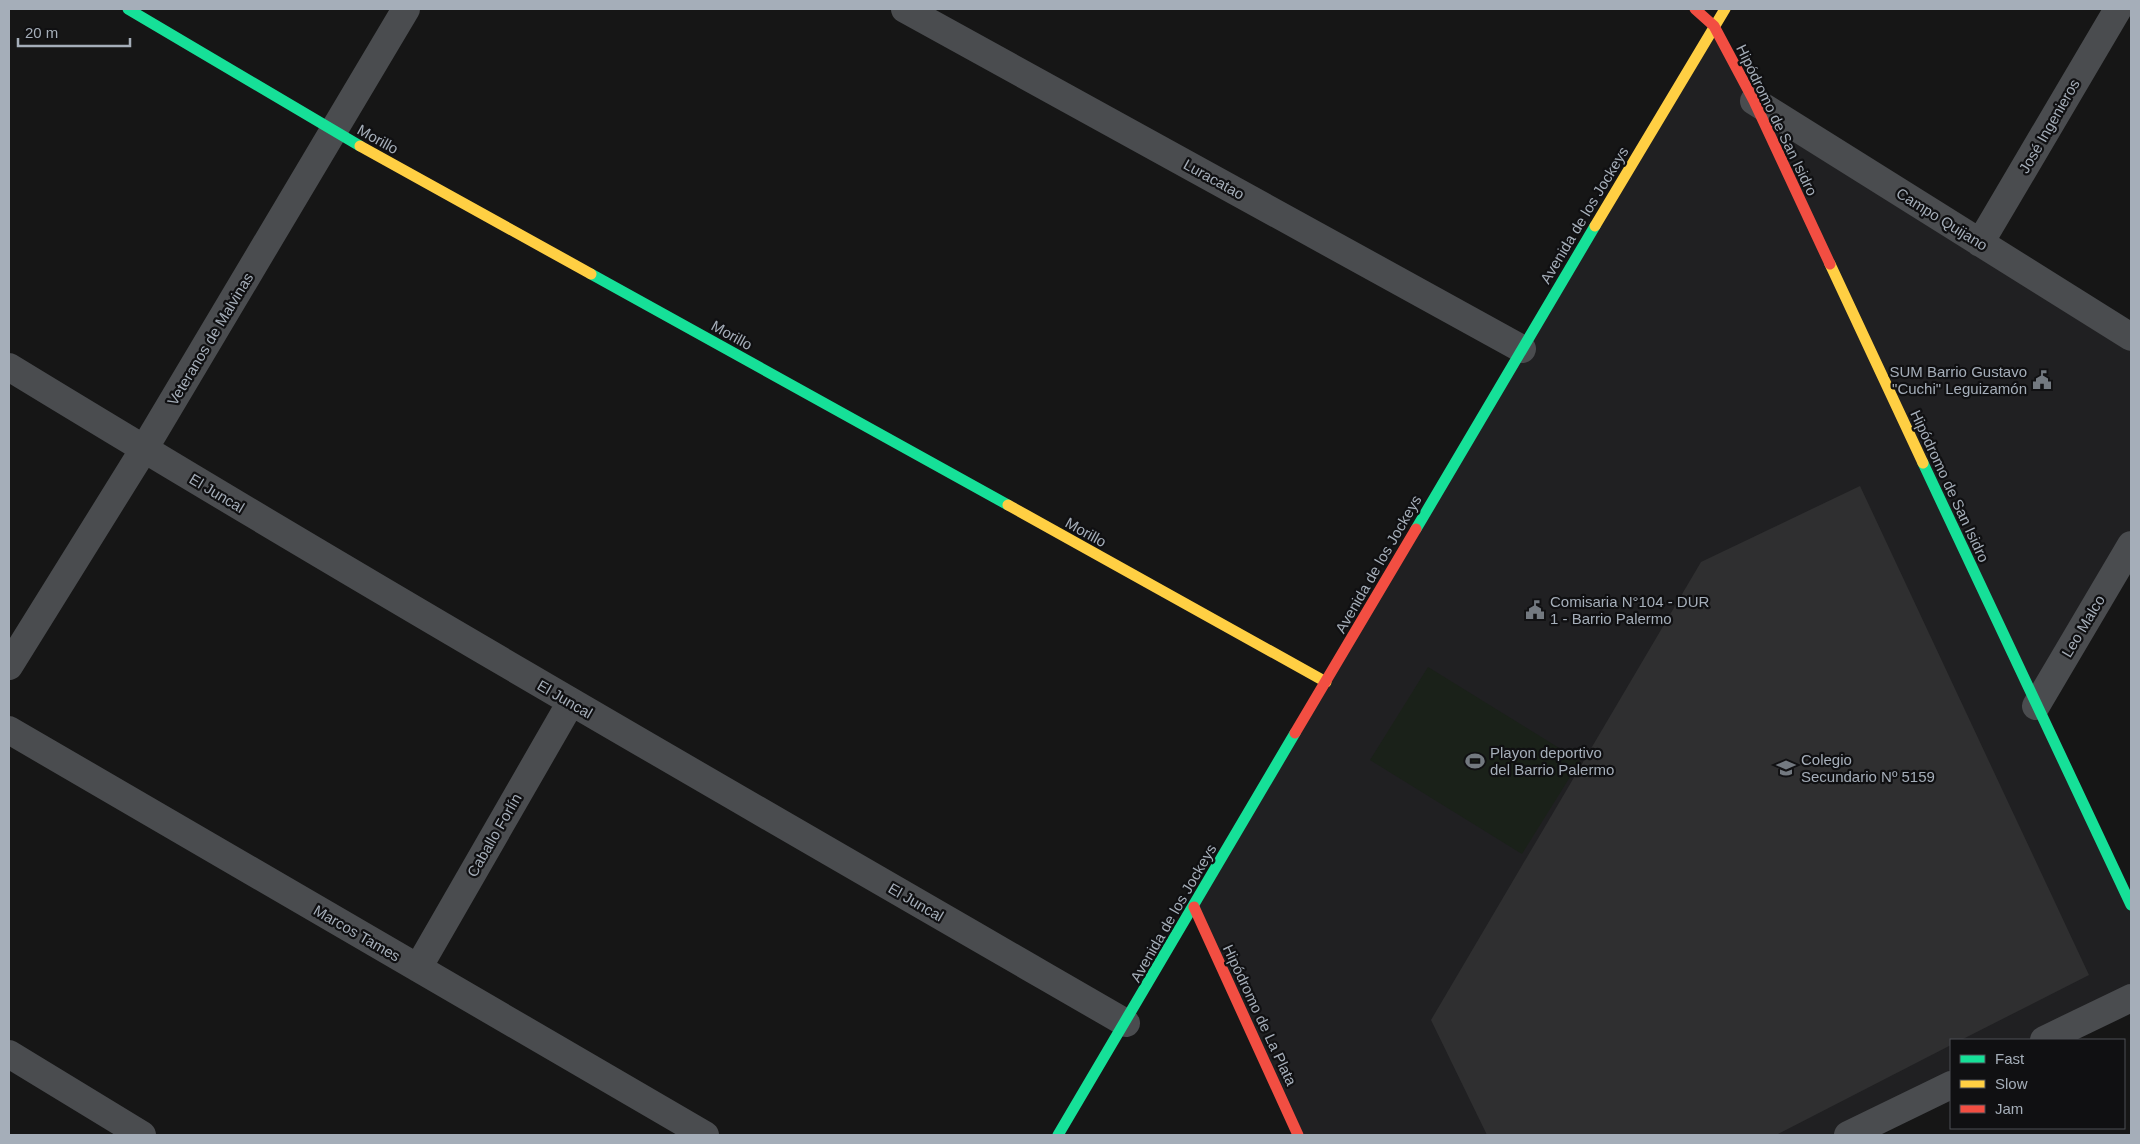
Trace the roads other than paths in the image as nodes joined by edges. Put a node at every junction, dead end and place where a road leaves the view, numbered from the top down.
1 (128, 9) edge
2 (406, 9) edge
3 (905, 9) edge
4 (1695, 9) edge
5 (1725, 9) edge
6 (2118, 9) edge
7 (1714, 26) junction
8 (1754, 101) junction
9 (333, 131) junction
10 (1980, 243) junction
11 (2131, 337) edge
12 (1522, 349) junction
13 (9, 367) edge
14 (144, 449) junction
15 (2131, 545) edge
16 (9, 666) edge
17 (1326, 682) junction
18 (571, 702) junction
19 (2036, 706) junction
20 (9, 730) edge
21 (2131, 905) edge
22 (1194, 907) junction
23 (418, 968) junction
24 (2131, 998) edge
25 (1126, 1023) junction
26 (2046, 1039) edge
27 (9, 1054) edge
28 (1950, 1085) edge
29 (142, 1135) edge
30 (706, 1135) edge
31 (1058, 1135) edge
32 (1298, 1135) edge
33 (1848, 1135) edge

1 - 9 street, Morillo
2 - 9 street, Veteranos de Malvinas
3 - 12 street, Luracatao
4 - 7 street
5 - 7 street, Avenida de los Jockeys
6 - 10 street, José Ingenieros
7 - 8 street, Hipódromo de San Isidro
7 - 12 street, Avenida de los Jockeys
8 - 10 street, Campo Quijano
8 - 19 street, Hipódromo de San Isidro
9 - 14 street, Veteranos de Malvinas
9 - 17 street, Morillo
10 - 11 street, Campo Quijano
12 - 17 street, Avenida de los Jockeys
13 - 14 street, El Juncal
14 - 16 street, Veteranos de Malvinas
14 - 18 street, El Juncal
15 - 19 street, Leo Malco
17 - 22 street, Avenida de los Jockeys
18 - 23 street, Caballo Forlín
18 - 25 street, El Juncal
19 - 21 street, Hipódromo de San Isidro
20 - 23 street, Marcos Tames
22 - 25 street, Avenida de los Jockeys
22 - 32 street, Hipódromo de La Plata
23 - 30 street, Marcos Tames
24 - 26 street
25 - 31 street, Avenida de los Jockeys
27 - 29 street
28 - 33 street

